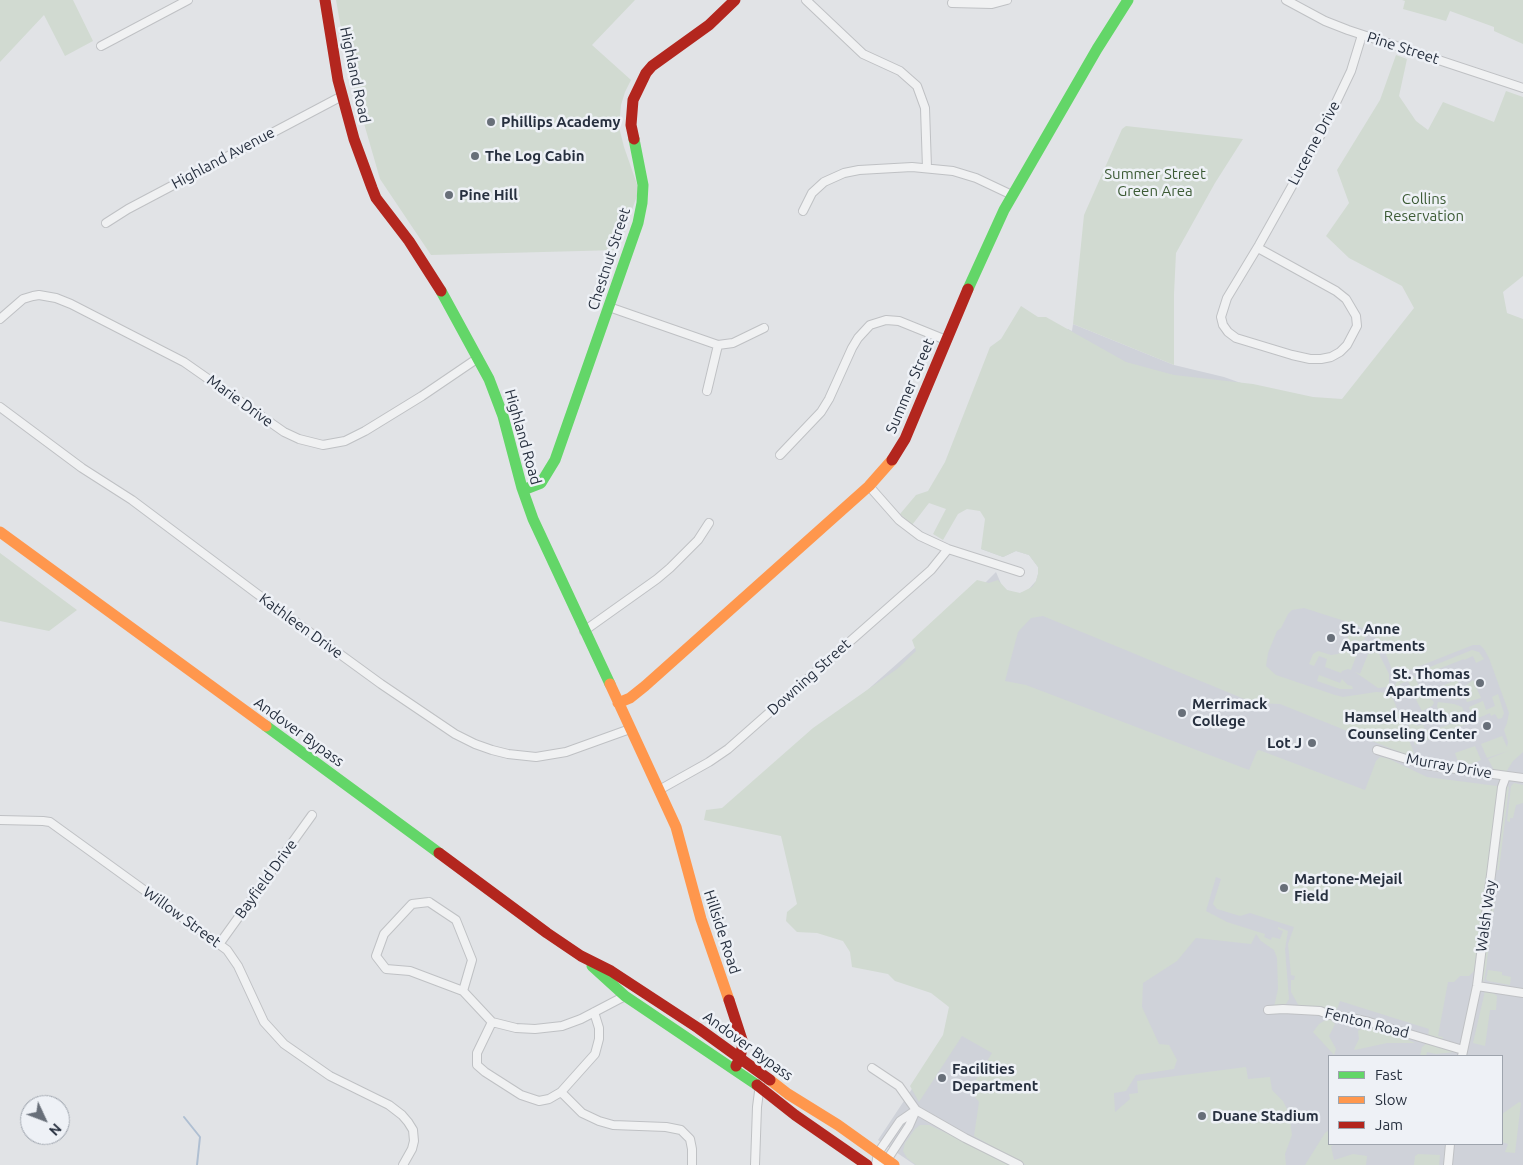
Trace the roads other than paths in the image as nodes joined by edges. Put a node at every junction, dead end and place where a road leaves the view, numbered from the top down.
1 (188, 0) edge
2 (325, 0) edge
3 (735, 0) edge
4 (806, 0) edge
5 (1007, 0) edge
6 (1128, 0) edge
7 (1286, 0) edge
8 (952, 3) dead end
9 (1362, 35) junction
10 (101, 46) dead end
11 (1523, 88) edge
12 (342, 96) junction
13 (927, 168) junction
14 (1012, 195) junction
15 (804, 211) dead end
16 (106, 223) dead end
17 (1258, 248) junction
18 (609, 307) junction
19 (0, 319) edge
20 (764, 328) dead end
21 (946, 340) junction
22 (718, 345) junction
23 (478, 358) junction
24 (707, 391) dead end
25 (0, 407) edge
26 (780, 455) dead end
27 (869, 486) junction
28 (523, 490) junction
29 (709, 523) dead end
30 (0, 532) edge
31 (948, 549) junction
32 (1020, 572) dead end
33 (584, 631) junction
34 (618, 703) junction
35 (630, 729) junction
36 (1377, 750) dead end
37 (1506, 776) junction
38 (1523, 778) edge
39 (659, 790) junction
40 (665, 802) joint
41 (312, 815) dead end
42 (0, 820) edge
43 (220, 944) junction
44 (581, 956) junction
45 (1477, 986) junction
46 (463, 991) junction
47 (1523, 993) edge
48 (625, 996) junction
49 (1268, 1010) dead end
50 (594, 1012) junction
51 (492, 1022) junction
52 (1463, 1053) edge
53 (740, 1058) junction
54 (872, 1068) dead end
55 (734, 1070) junction
56 (764, 1076) junction
57 (759, 1087) junction
58 (561, 1092) junction
59 (916, 1110) junction
60 (1450, 1145) edge
61 (883, 1162) edge
62 (403, 1165) edge
63 (692, 1165) edge
64 (756, 1165) edge
65 (867, 1165) edge
66 (1020, 1165) edge
67 (1448, 1165) edge

1 - 10 street
2 - 12 street, Highland Road
3 - 18 street, Chestnut Street
4 - 13 street
5 - 8 street
6 - 14 street, Summer Street
7 - 9 street, Pine Street
9 - 11 street, Pine Street
9 - 17 street, Lucerne Drive
12 - 16 street, Highland Avenue
12 - 23 street, Highland Road
13 - 14 street
13 - 15 street
14 - 21 street, Summer Street
17 - 17 street, Lucerne Drive
18 - 22 street
18 - 28 street, Chestnut Street
19 - 23 street, Marie Drive
20 - 22 street
21 - 26 street
21 - 27 street, Summer Street
22 - 24 street
23 - 28 street, Highland Road
25 - 35 street, Kathleen Drive
27 - 31 street
27 - 34 street, Summer Street
28 - 33 street, Highland Road
29 - 33 street
30 - 44 street, Andover Bypass
31 - 32 street
31 - 39 street, Downing Street
33 - 34 street, Highland Road
34 - 35 street, Highland Road
35 - 39 street, Highland Road
36 - 37 street, Murray Drive
37 - 38 street, Murray Drive
37 - 45 street, Walsh Way
39 - 40 street, Highland Road
40 - 53 street, Hillside Road
41 - 43 street, Bayfield Drive
42 - 43 street, Willow Street
43 - 62 street, Willow Street
44 - 48 street, Andover Bypass
44 - 53 street, Andover Bypass
45 - 47 street
45 - 52 street, Walsh Way
46 - 46 street
46 - 51 street
48 - 50 street
48 - 55 street, Andover Bypass
49 - 52 street, Fenton Road
50 - 51 street
50 - 58 street
51 - 58 street
53 - 55 street, Hillside Road
53 - 56 street, Andover Bypass
54 - 59 street
55 - 57 street, Andover Bypass
56 - 57 street
56 - 61 street, Andover Bypass
57 - 64 street
57 - 65 street, Andover Bypass
58 - 63 street
59 - 61 street
59 - 61 street
59 - 66 street
60 - 67 street

